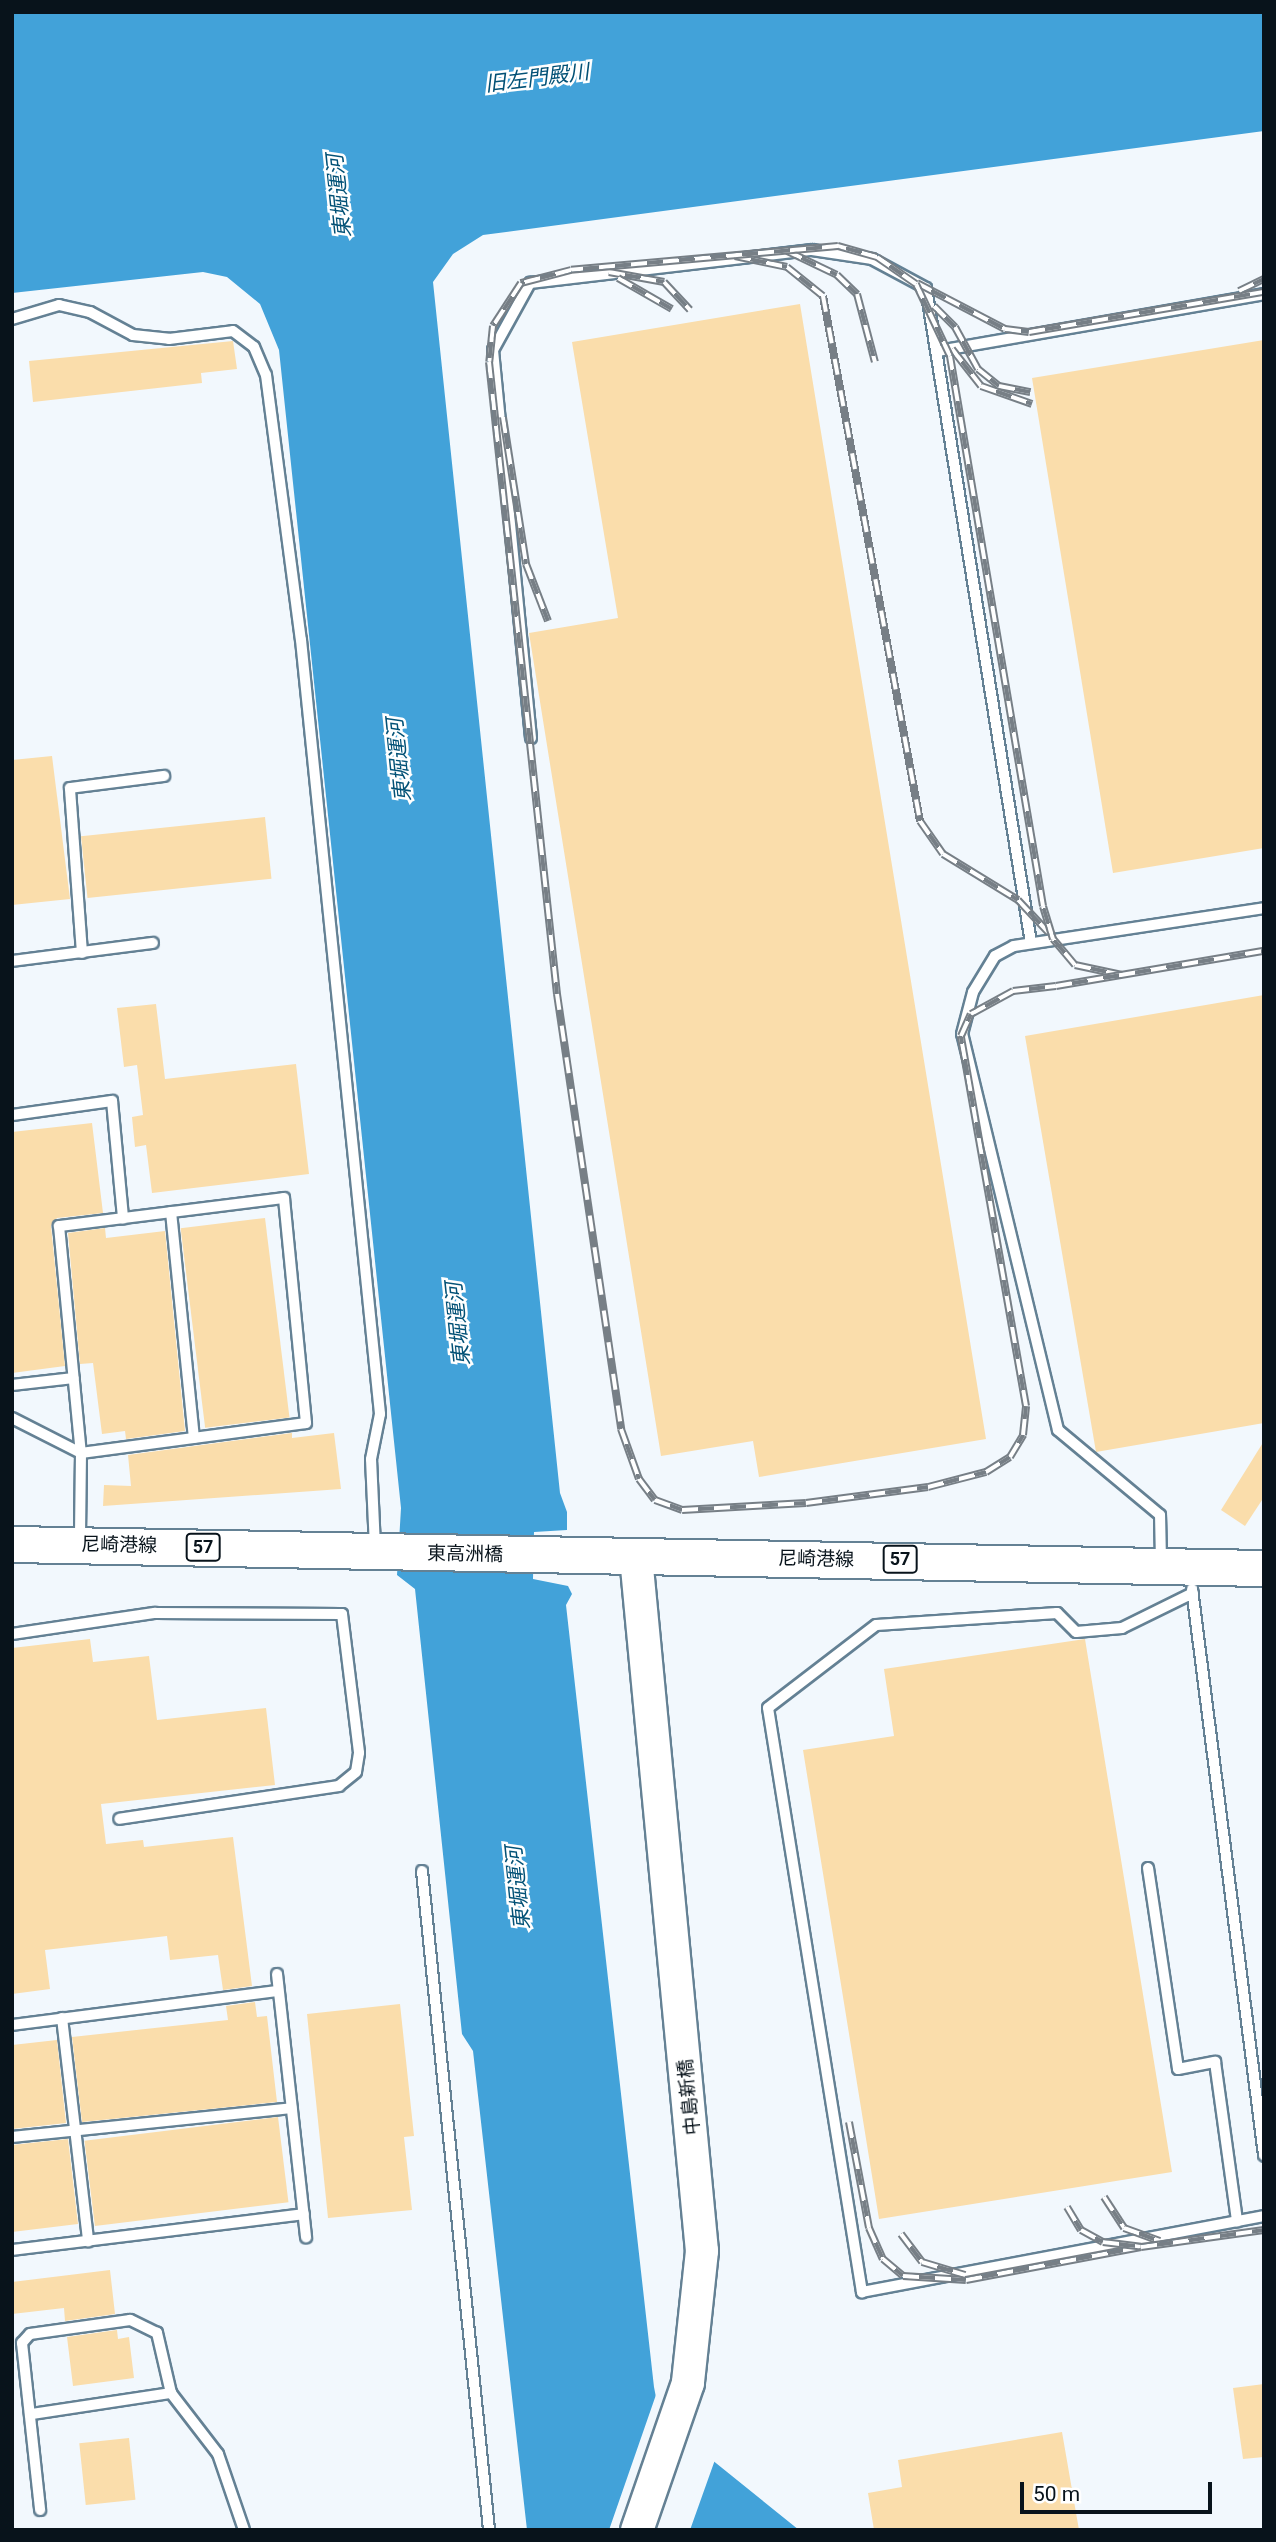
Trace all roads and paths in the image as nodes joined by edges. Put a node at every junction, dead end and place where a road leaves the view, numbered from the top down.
1 (1264, 294) edge
2 (12, 319) edge
3 (938, 351) junction
4 (531, 738) dead end
5 (164, 776) dead end
6 (1264, 908) edge
7 (153, 943) dead end
8 (1031, 943) junction
9 (82, 953) junction
10 (12, 961) edge
11 (12, 1115) edge
12 (171, 1212) junction
13 (123, 1217) junction
14 (74, 1378) junction
15 (12, 1385) edge
16 (12, 1418) edge
17 (194, 1438) junction
18 (81, 1453) junction
19 (12, 1544) edge
20 (80, 1544) junction
21 (384, 1552) junction
22 (536, 1555) joint
23 (636, 1557) junction
24 (1264, 1568) edge
25 (1181, 1574) junction
26 (12, 1634) edge
27 (119, 1819) dead end
28 (1148, 1868) dead end
29 (422, 1871) dead end
30 (277, 1974) dead end
31 (278, 1991) junction
32 (62, 2018) junction
33 (12, 2025) edge
34 (292, 2108) junction
35 (74, 2130) junction
36 (12, 2137) edge
37 (1264, 2155) edge
38 (304, 2214) junction
39 (1264, 2216) edge
40 (1237, 2221) junction
41 (306, 2237) dead end
42 (88, 2241) junction
43 (12, 2250) edge
44 (171, 2393) junction
45 (32, 2414) junction
46 (40, 2510) dead end
47 (244, 2530) edge
48 (489, 2530) edge
49 (637, 2530) edge

1 - 3 lane
2 - 21 lane
3 - 4 lane
3 - 8 lane
5 - 9 lane
6 - 8 lane
7 - 9 lane
8 - 25 lane
9 - 10 lane
11 - 13 lane
12 - 13 lane
12 - 17 lane
12 - 17 lane
13 - 14 lane
14 - 15 lane
14 - 18 lane
16 - 18 lane
17 - 18 lane
18 - 20 lane
19 - 20 main road, 尼崎港線 / 57
20 - 21 main road, 尼崎港線 / 57
21 - 22 main road, 東高洲橋 / 57
22 - 23 main road, 尼崎港線 / 57
23 - 25 main road, 尼崎港線 / 57
23 - 49 street, 中島新橋
24 - 25 main road, 尼崎港線 / 57
25 - 37 lane
25 - 40 lane
26 - 27 lane
28 - 40 lane
29 - 48 lane
30 - 31 lane
31 - 32 lane
31 - 34 lane
32 - 33 lane
32 - 35 lane
34 - 35 lane
34 - 38 lane
35 - 36 lane
35 - 42 lane
38 - 41 lane
38 - 42 lane
39 - 40 lane
42 - 43 lane
44 - 45 lane
44 - 45 lane
44 - 47 lane
45 - 46 lane

